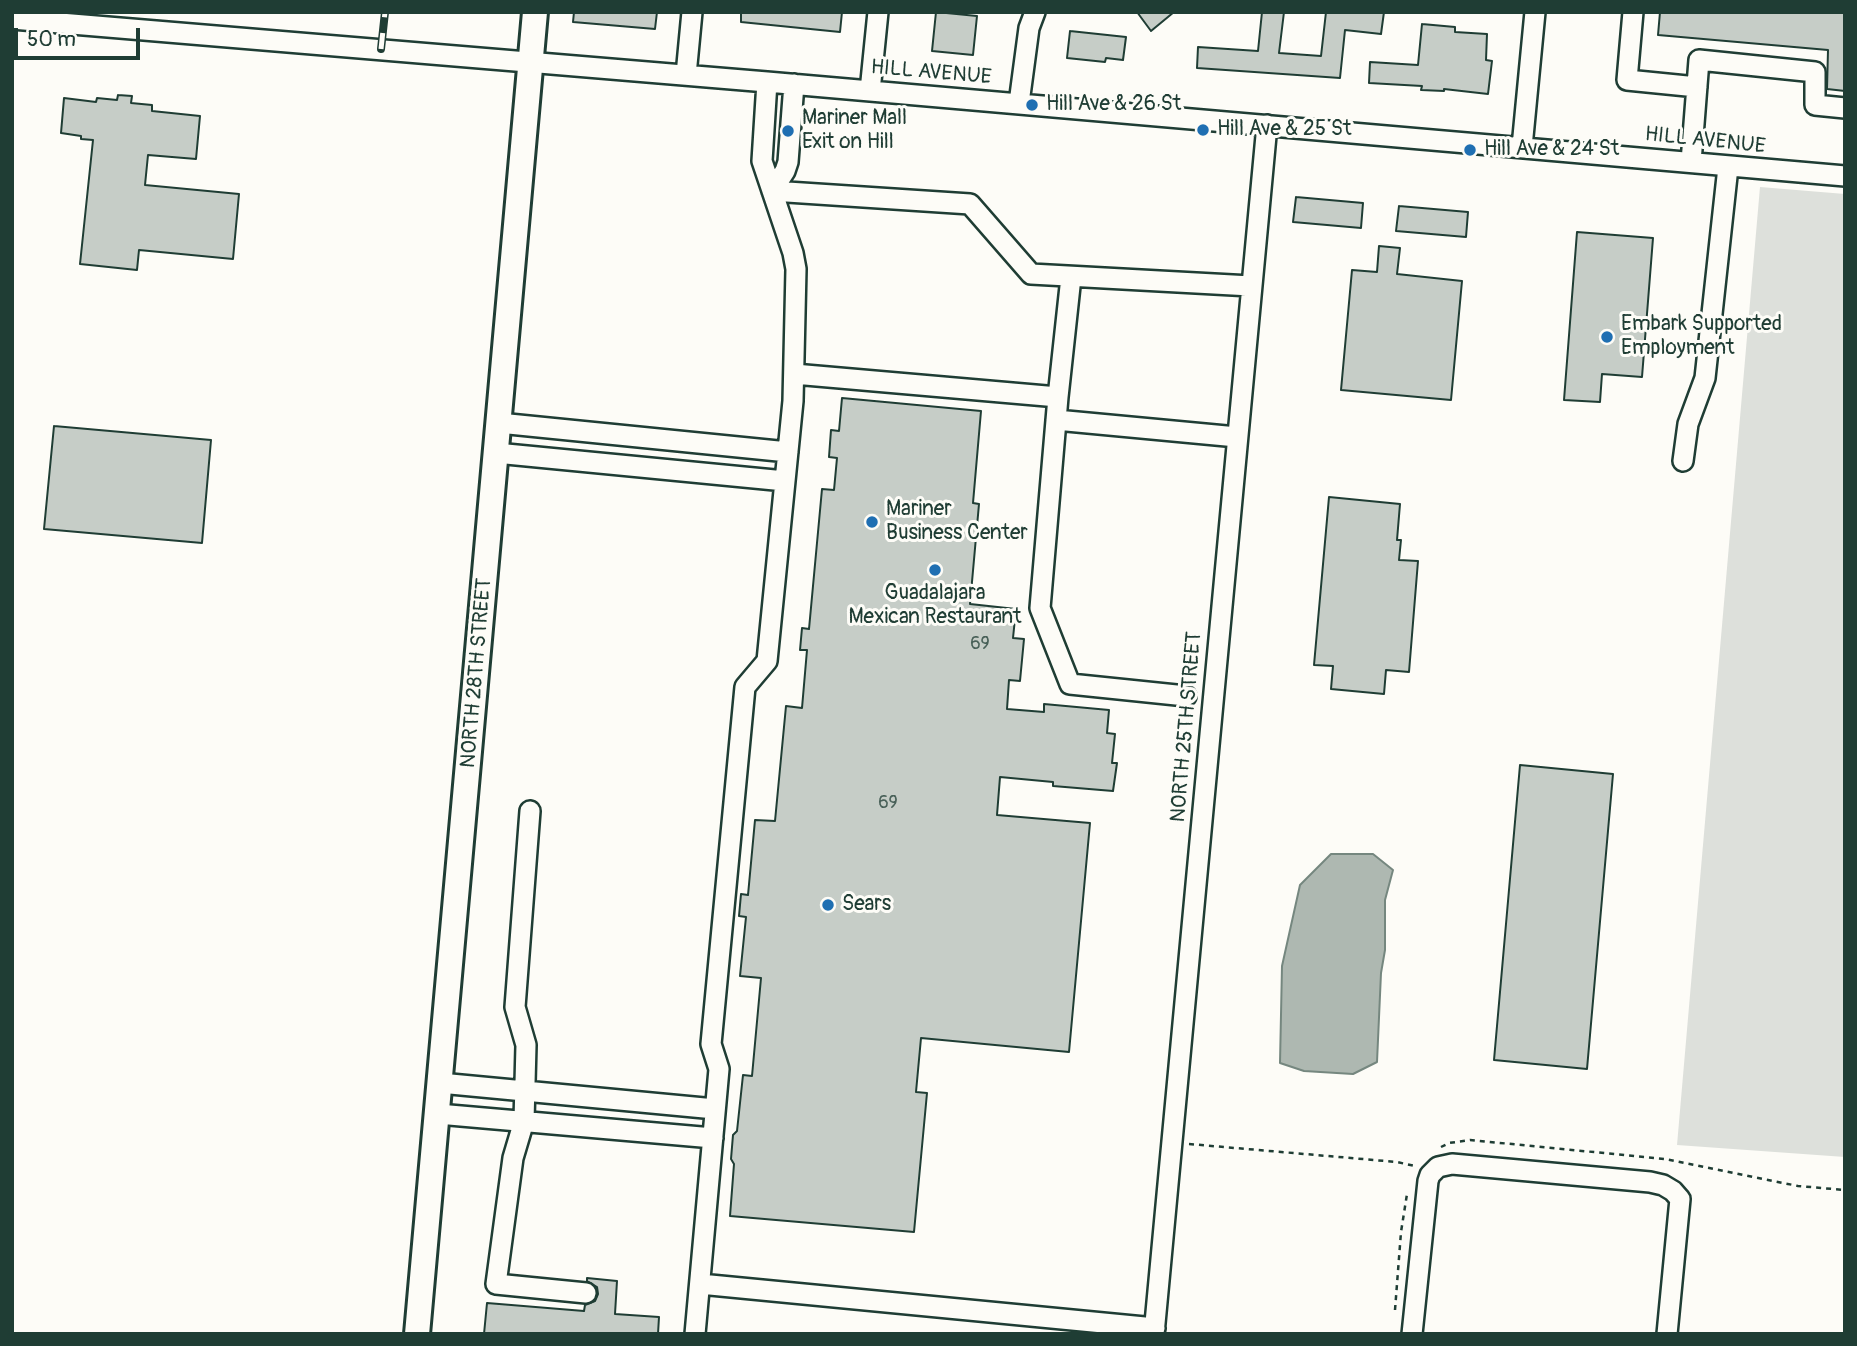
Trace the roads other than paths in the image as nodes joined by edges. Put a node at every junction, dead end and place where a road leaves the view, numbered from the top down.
1 (535, 12) edge
2 (692, 12) edge
3 (878, 12) edge
4 (1035, 12) edge
5 (1535, 12) edge
6 (1633, 12) edge
7 (12, 19) edge
8 (531, 63) junction
9 (686, 75) junction
10 (767, 82) junction
11 (794, 84) junction
12 (1697, 87) junction
13 (870, 91) junction
14 (1019, 103) junction
15 (1845, 108) edge
16 (1267, 125) junction
17 (1522, 147) junction
18 (1691, 162) junction
19 (1728, 167) junction
20 (1845, 176) edge
21 (772, 191) junction
22 (1071, 277) junction
23 (1251, 286) junction
24 (794, 374) junction
25 (1058, 397) junction
26 (1056, 420) junction
27 (499, 423) junction
28 (1237, 437) junction
29 (788, 452) junction
30 (496, 453) junction
31 (1683, 461) dead end
32 (785, 481) junction
33 (1186, 696) dead end
34 (530, 811) dead end
35 (440, 1083) junction
36 (525, 1091) junction
37 (716, 1109) junction
38 (438, 1114) junction
39 (524, 1121) junction
40 (713, 1139) junction
41 (700, 1284) junction
42 (586, 1293) dead end
43 (1155, 1331) edge
44 (417, 1334) edge
45 (695, 1334) edge
46 (1412, 1334) edge
47 (1667, 1334) edge

1 - 8 main road, NORTH 28TH STREET
2 - 9 street
3 - 13 street
4 - 14 street
5 - 17 street
6 - 12 street
7 - 8 street, HILL AVENUE
8 - 9 street, HILL AVENUE
8 - 27 main road, NORTH 28TH STREET
9 - 10 street, HILL AVENUE
10 - 11 street, HILL AVENUE
10 - 21 street
11 - 13 street, HILL AVENUE
11 - 21 street
12 - 15 street
12 - 18 street
13 - 14 street, HILL AVENUE
14 - 16 street, HILL AVENUE
16 - 17 street, HILL AVENUE
16 - 23 street, NORTH 25TH STREET
17 - 18 street, HILL AVENUE
18 - 19 street, HILL AVENUE
19 - 20 street, HILL AVENUE
19 - 31 street
21 - 22 street
21 - 24 street
22 - 23 street
22 - 25 street
23 - 28 street, NORTH 25TH STREET
24 - 25 street
24 - 29 street
25 - 26 street
26 - 28 street
26 - 33 street
27 - 29 street
27 - 30 main road, NORTH 28TH STREET
28 - 43 street, NORTH 25TH STREET
29 - 32 street
30 - 32 street
30 - 35 main road, NORTH 28TH STREET
32 - 37 street
34 - 36 street
35 - 36 street
35 - 38 main road, NORTH 28TH STREET
36 - 37 street
36 - 39 street
37 - 40 street
38 - 39 street
38 - 44 main road, NORTH 28TH STREET
39 - 40 street
39 - 42 street
40 - 41 street
41 - 43 street
41 - 45 street
46 - 47 street

